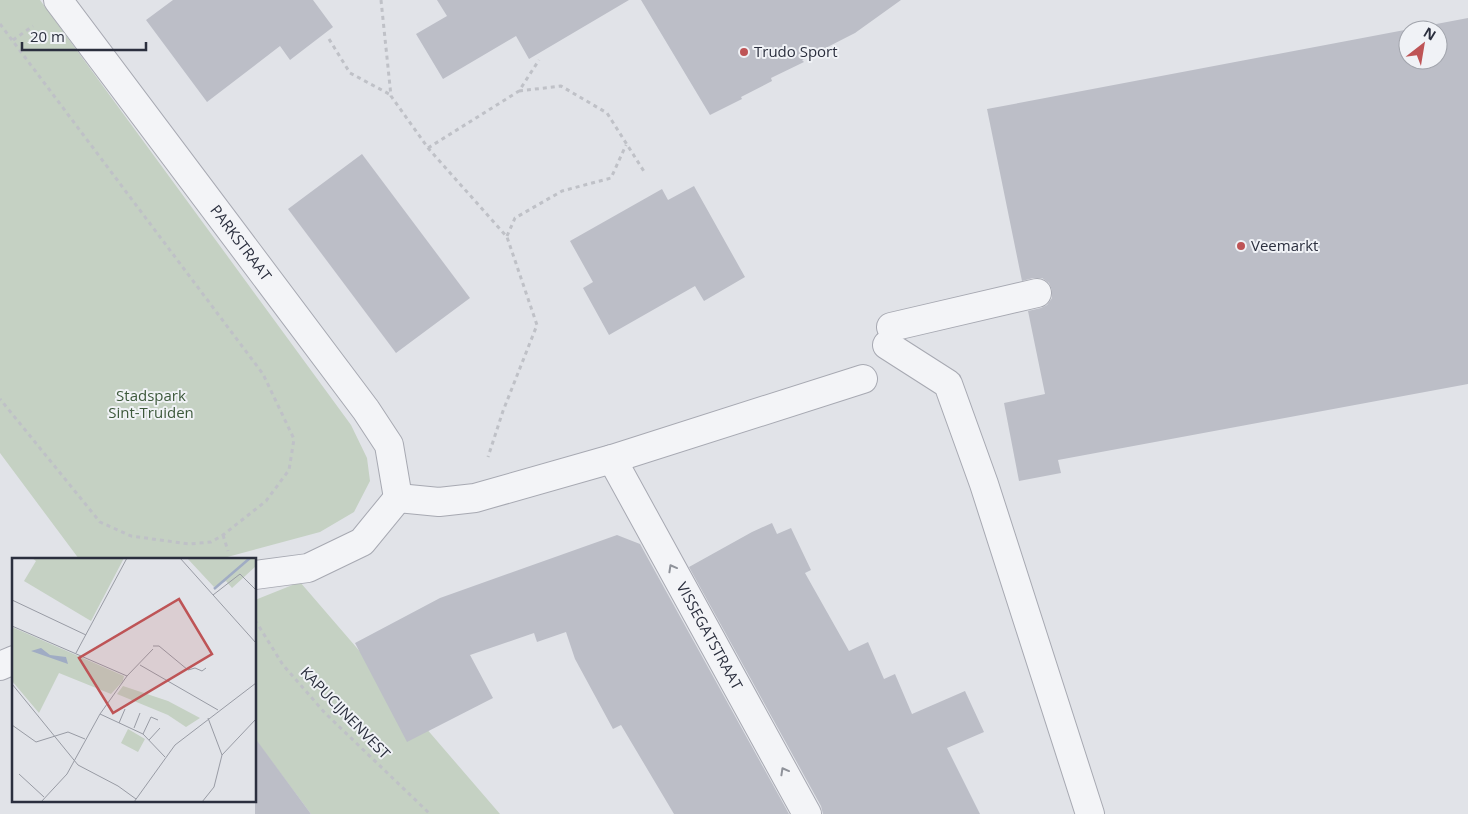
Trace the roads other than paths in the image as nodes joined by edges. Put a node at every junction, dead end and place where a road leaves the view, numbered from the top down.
1 (58, 0) edge
2 (1037, 293) dead end
3 (863, 379) dead end
4 (612, 459) junction
5 (398, 498) junction
6 (256, 576) edge
7 (12, 661) edge
8 (0, 666) edge
9 (807, 814) edge
10 (1090, 814) edge

1 - 5 street, PARKSTRAAT
2 - 10 street
3 - 4 street
4 - 5 street
9 -> 4 street, VISSEGATSTRAAT
5 - 6 street
7 - 8 street

